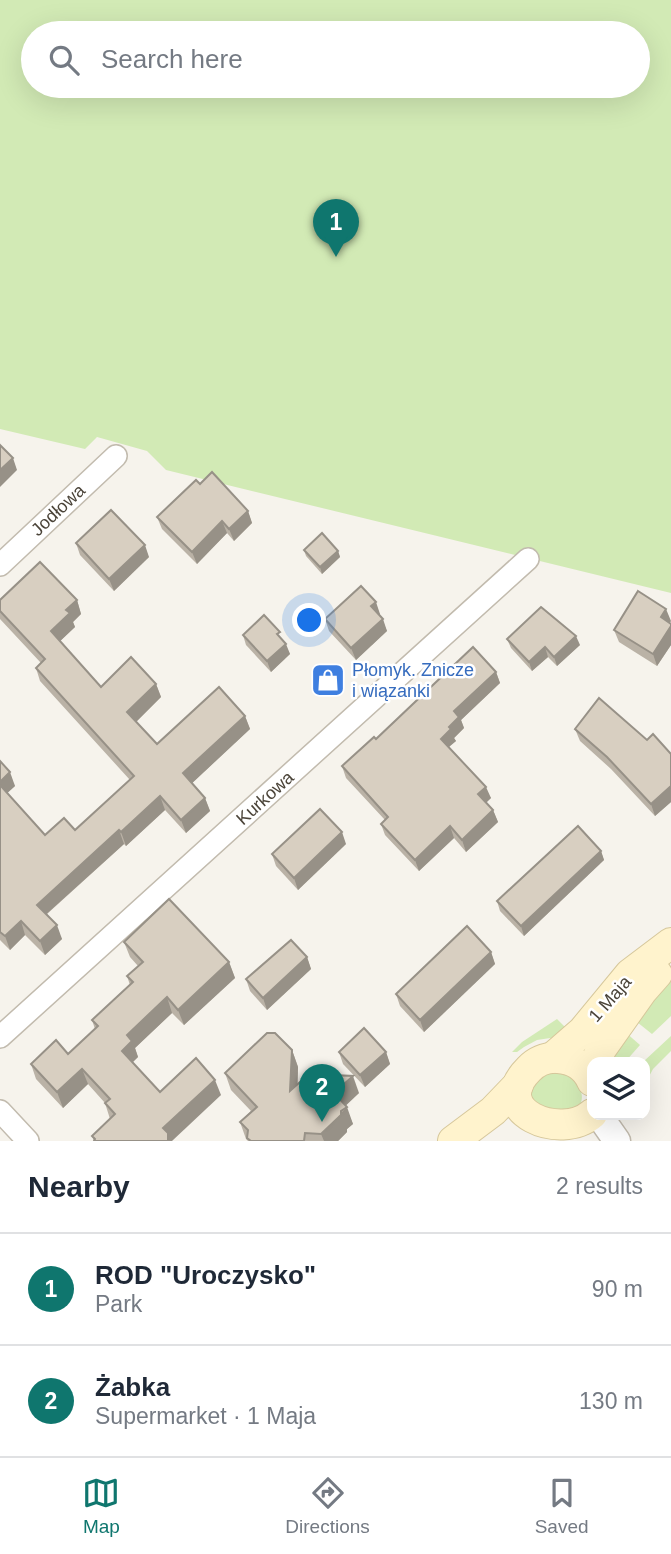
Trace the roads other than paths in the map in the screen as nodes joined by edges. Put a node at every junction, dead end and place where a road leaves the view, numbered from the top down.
1 (116, 456) dead end
2 (528, 559) dead end
3 (0, 565) edge
4 (671, 943) edge
5 (671, 957) edge
6 (0, 1037) edge
7 (598, 1057) edge
8 (551, 1058) junction
9 (587, 1074) edge
10 (518, 1085) junction
11 (0, 1111) edge
12 (589, 1120) edge
13 (603, 1120) edge
14 (553, 1138) edge
15 (513, 1140) edge
16 (29, 1141) edge
17 (453, 1141) edge
18 (617, 1141) edge

1 - 3 street, Jodłowa
2 - 6 street, Kurkowa
4 - 8 main road, 1 Maja
5 - 7 main road, 1 Maja
8 - 9 main road
8 - 10 main road, 1 Maja
10 - 14 main road
10 - 17 main road
11 - 16 street
12 - 14 main road
13 - 18 street
14 - 15 main road

